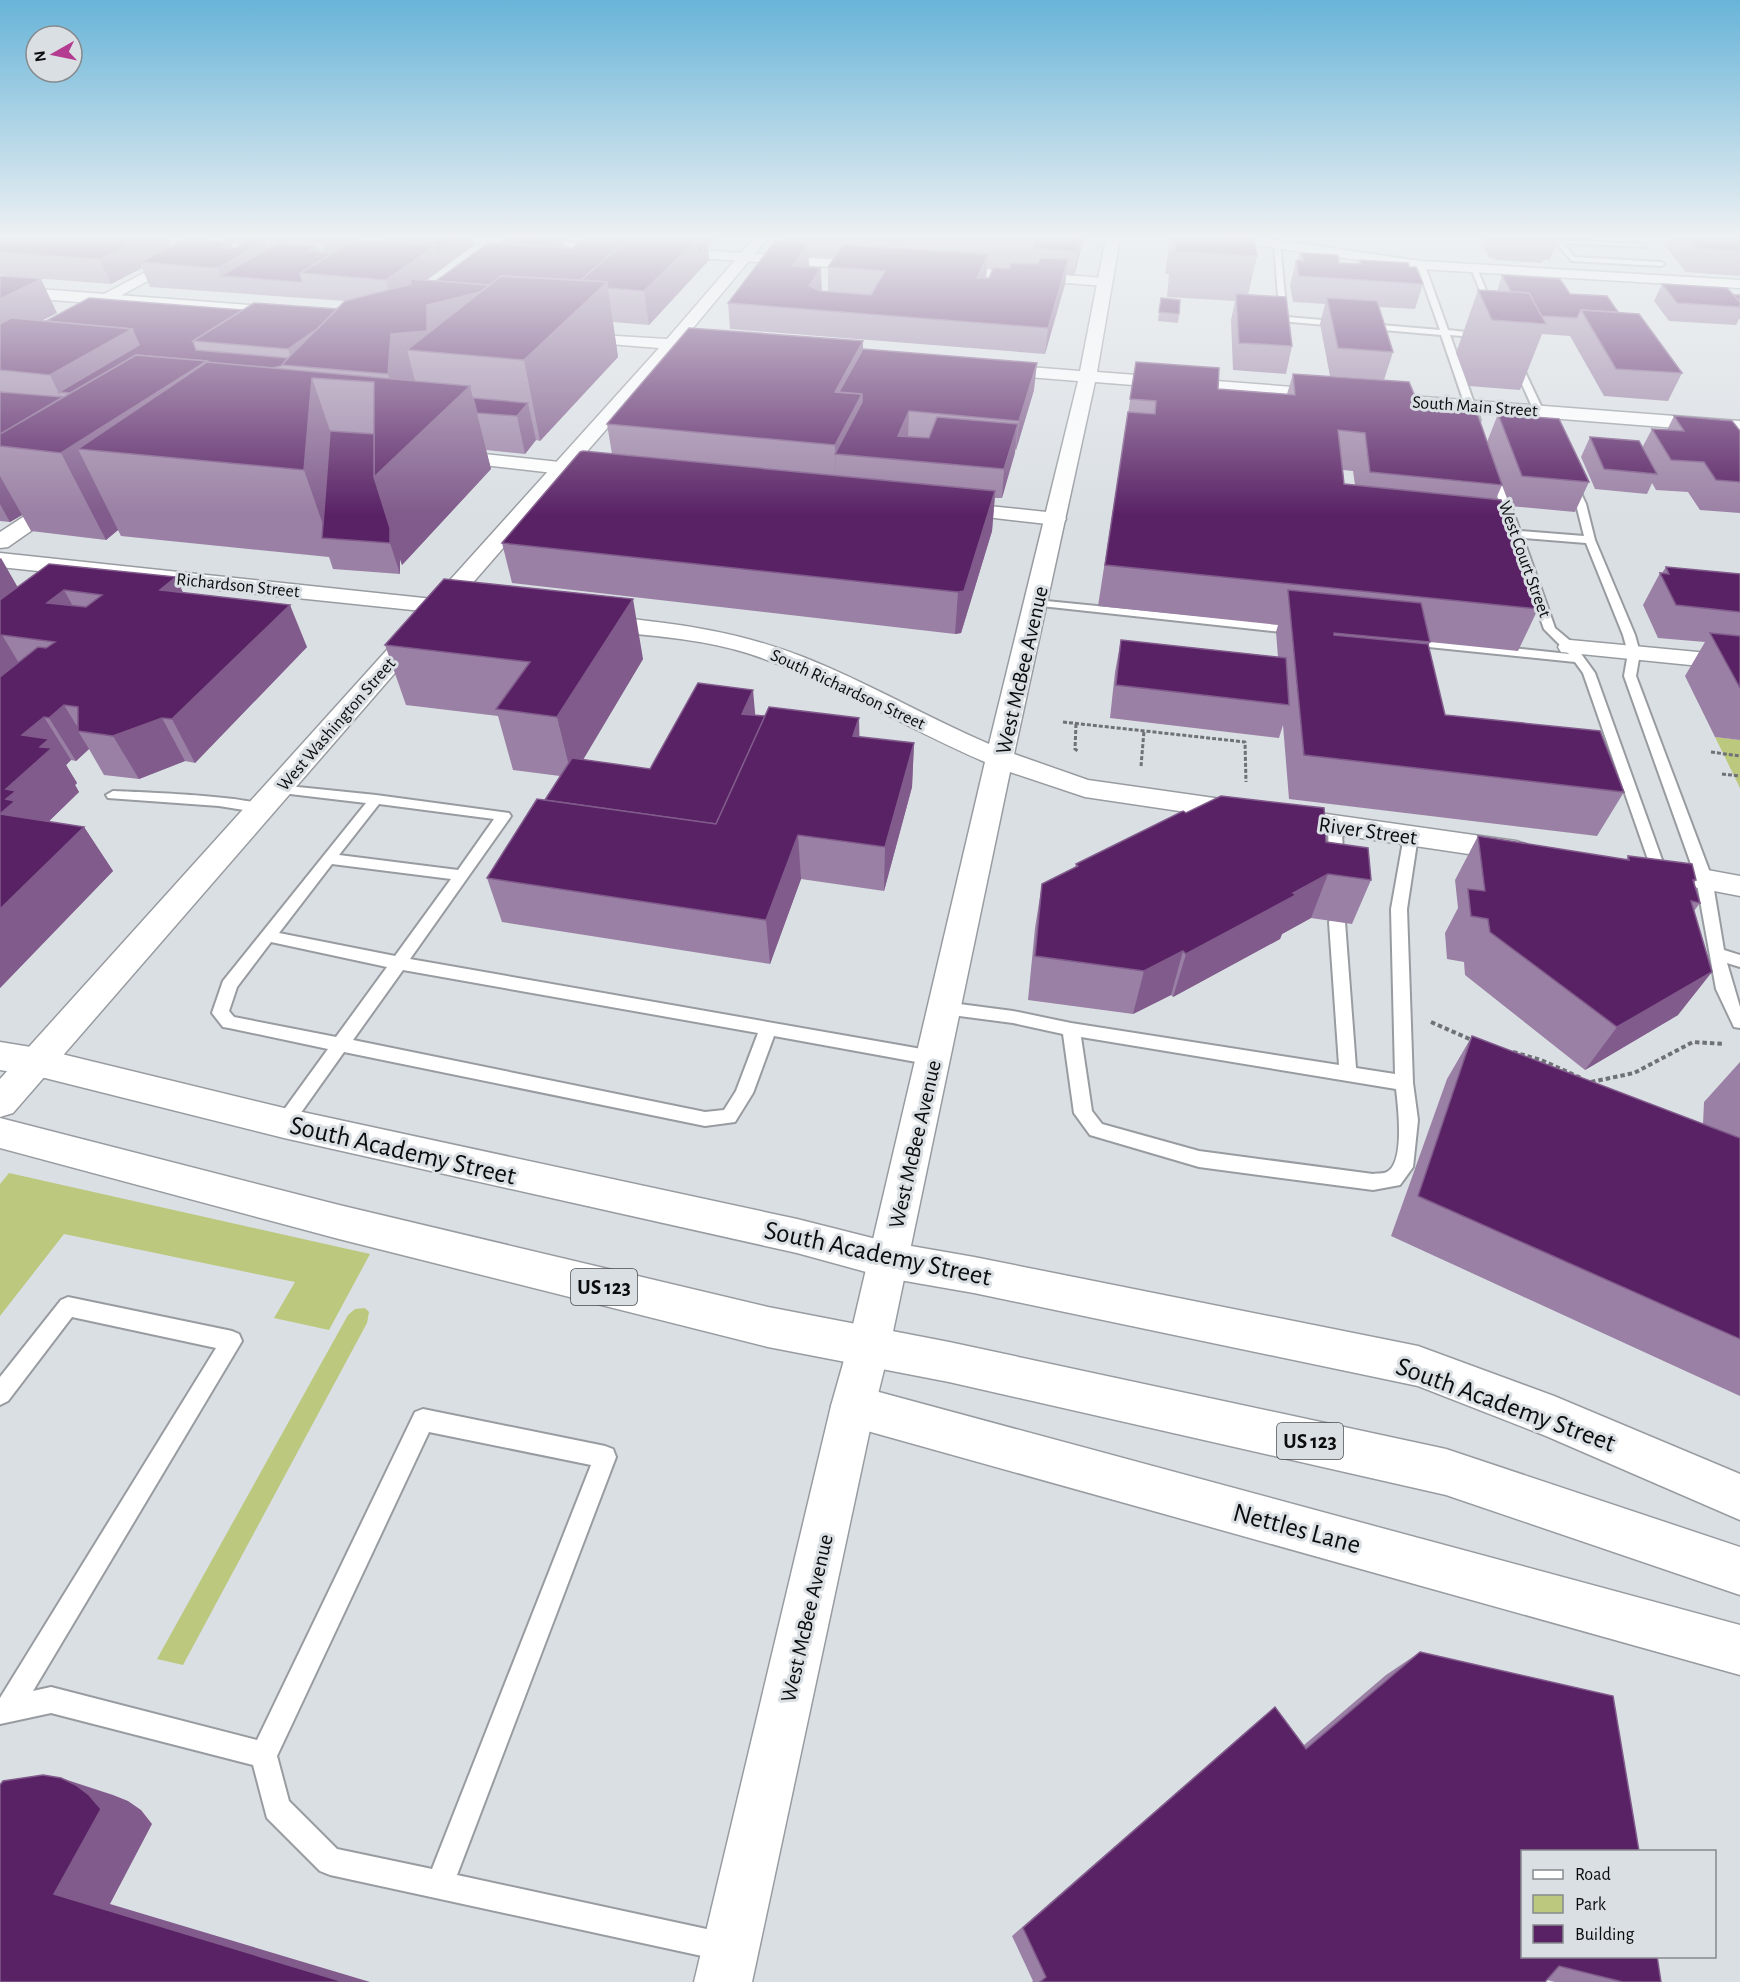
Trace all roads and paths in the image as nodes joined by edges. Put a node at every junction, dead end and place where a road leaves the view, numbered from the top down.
1 (47, 330) edge
2 (682, 330) edge
3 (1096, 330) edge
4 (1436, 330) edge
5 (1443, 331) junction
6 (559, 335) edge
7 (1495, 336) edge
8 (671, 344) junction
9 (1510, 348) edge
10 (742, 350) edge
11 (0, 356) edge
12 (975, 368) edge
13 (1088, 376) junction
14 (1470, 406) junction
15 (1539, 411) junction
16 (1740, 426) edge
17 (1480, 435) edge
18 (1550, 435) edge
19 (427, 454) edge
20 (1490, 463) edge
21 (562, 469) junction
22 (618, 474) edge
23 (1568, 474) edge
24 (80, 488) edge
25 (927, 506) edge
26 (1056, 519) junction
27 (1516, 534) junction
28 (1590, 540) junction
29 (0, 542) edge
30 (0, 560) edge
31 (1036, 603) junction
32 (440, 606) junction
33 (492, 612) edge
34 (573, 621) edge
35 (1308, 631) edge
36 (1390, 639) edge
37 (1574, 653) junction
38 (1634, 653) junction
39 (1740, 663) edge
40 (1063, 722) dead end
41 (1144, 731) junction
42 (1711, 752) dead end
43 (1740, 756) edge
44 (1001, 757) junction
45 (1140, 771) dead end
46 (1722, 774) dead end
47 (1740, 776) edge
48 (1246, 788) dead end
49 (114, 795) dead end
50 (270, 798) junction
51 (376, 799) junction
52 (1335, 825) junction
53 (1411, 836) junction
54 (1539, 854) edge
55 (329, 859) junction
56 (1629, 867) edge
57 (1659, 871) junction
58 (461, 875) junction
59 (1336, 879) edge
60 (1704, 879) junction
61 (1740, 886) edge
62 (1337, 922) dead end
63 (268, 936) junction
64 (1718, 954) junction
65 (1740, 961) edge
66 (398, 963) junction
67 (944, 1008) junction
68 (1403, 1009) junction
69 (1740, 1022) edge
70 (769, 1028) junction
71 (1071, 1029) junction
72 (1481, 1043) edge
73 (339, 1044) junction
74 (1728, 1044) dead end
75 (1511, 1052) edge
76 (0, 1056) edge
77 (933, 1058) junction
78 (37, 1062) junction
79 (1348, 1073) junction
80 (1404, 1083) junction
81 (0, 1103) edge
82 (284, 1123) junction
83 (0, 1133) edge
84 (888, 1260) junction
85 (869, 1346) junction
86 (0, 1394) edge
87 (854, 1406) junction
88 (1740, 1497) edge
89 (1740, 1571) edge
90 (1740, 1650) edge
91 (4, 1710) edge
92 (264, 1755) junction
93 (440, 1884) junction
94 (727, 1965) edge

1 - 11 main road
2 - 8 main road, West Washington Street
3 - 13 main road, West McBee Avenue
4 - 5 lane
5 - 7 lane
5 - 14 lane
6 - 8 main road
8 - 10 main road
8 - 21 main road, West Washington Street
9 - 15 lane
12 - 13 main road, South Main Street
13 - 14 main road, South Main Street
13 - 26 main road, West McBee Avenue
14 - 15 main road, South Main Street
14 - 17 lane
15 - 16 main road, South Main Street
15 - 18 lane
19 - 21 main road
20 - 27 lane, West Court Street
21 - 22 main road
21 - 32 main road, West Washington Street
23 - 28 lane
24 - 29 main road
25 - 26 main road
26 - 31 main road, West McBee Avenue
27 - 28 lane
27 - 37 lane, West Court Street
28 - 38 lane
30 - 32 main road, Richardson Street
31 - 35 lane
31 - 44 main road, West McBee Avenue
32 - 33 main road
32 - 50 main road, West Washington Street
34 - 44 main road, South Richardson Street
36 - 37 lane
37 - 38 main road
37 - 57 lane, West Court Street
38 - 39 main road
38 - 60 lane
40 - 41 path
41 - 45 path
41 - 48 path
42 - 43 path
44 - 52 main road, River Street
44 - 67 main road, West McBee Avenue
46 - 47 path
49 - 50 lane
50 - 51 lane
50 - 78 main road, West Washington Street
51 - 55 lane
51 - 58 lane
52 - 53 main road, River Street
52 - 59 lane
53 - 54 main road, River Street
53 - 68 lane
55 - 58 lane
55 - 63 lane
56 - 57 main road
57 - 60 main road
58 - 66 lane
60 - 61 main road
60 - 64 lane
62 - 79 lane
63 - 66 lane
63 - 73 lane
64 - 65 lane
64 - 69 lane
66 - 70 lane
66 - 73 lane
67 - 71 lane
67 - 77 main road, West McBee Avenue
68 - 72 path
68 - 80 lane
70 - 73 lane
70 - 77 lane
71 - 79 lane
71 - 80 lane
73 - 82 lane
74 - 75 path
76 - 78 main road, South Academy Street
77 - 84 main road, West McBee Avenue
78 - 81 main road, West Washington Street
78 - 82 main road, South Academy Street
79 - 80 lane
82 - 84 main road, South Academy Street
83 - 85 main road, US 123
84 - 85 main road, West McBee Avenue
84 - 88 main road, South Academy Street
85 - 87 main road, West McBee Avenue
85 - 89 main road, US 123
86 - 91 lane
87 - 90 main road, Nettles Lane
87 - 94 main road, West McBee Avenue
91 - 92 lane
92 - 93 lane
92 - 93 lane
93 - 94 lane

